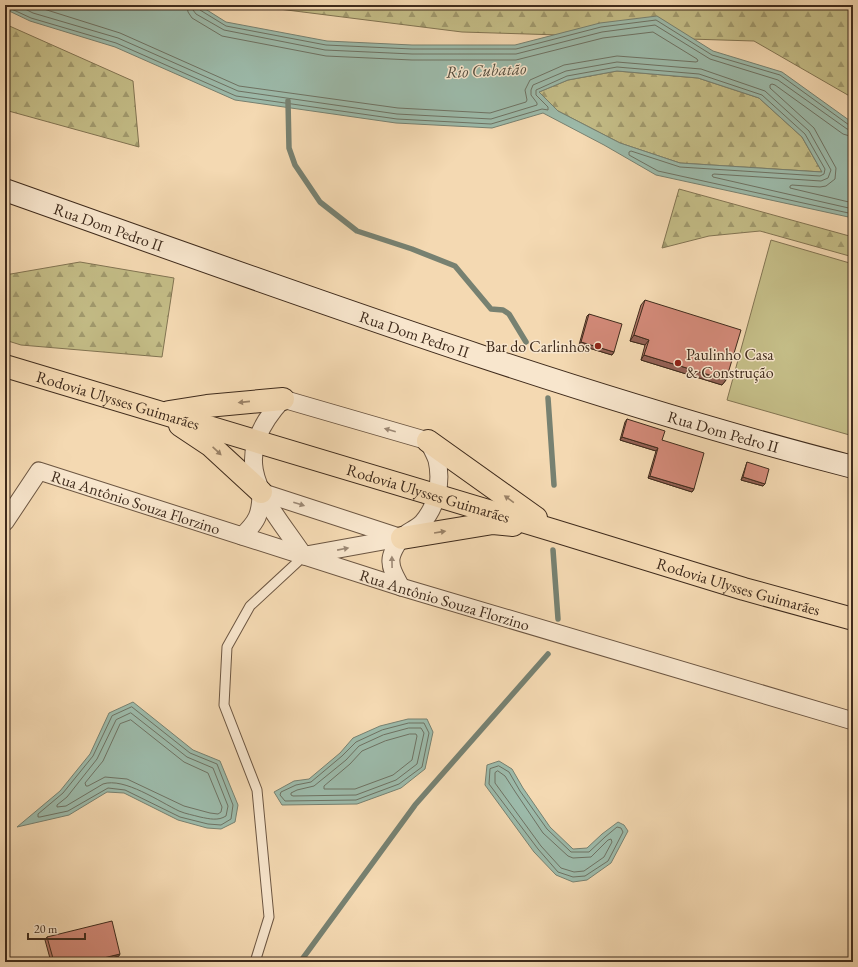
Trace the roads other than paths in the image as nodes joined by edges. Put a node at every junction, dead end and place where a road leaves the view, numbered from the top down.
1 (5, 190) edge
2 (5, 366) edge
3 (283, 399) junction
4 (162, 413) junction
5 (256, 441) junction
6 (428, 441) junction
7 (853, 467) edge
8 (261, 492) junction
9 (437, 495) junction
10 (5, 522) edge
11 (552, 530) junction
12 (242, 536) junction
13 (402, 538) junction
14 (304, 556) junction
15 (401, 587) junction
16 (853, 619) edge
17 (853, 721) edge
18 (255, 962) edge

1 - 7 main road, Rua Dom Pedro II
2 - 4 highway, Rodovia Ulysses Guimarães
3 -> 4 highway
3 - 5 street
6 -> 3 street
4 - 5 highway, Rodovia Ulysses Guimarães
4 -> 8 highway
5 - 8 street
5 - 9 highway, Rodovia Ulysses Guimarães
6 - 9 street
11 -> 6 highway
8 - 12 street
8 -> 13 street
8 - 14 street
9 - 11 highway, Rodovia Ulysses Guimarães
9 - 13 street
10 - 12 street, Rua Antônio Souza Florzino
13 -> 11 highway
11 - 16 highway, Rodovia Ulysses Guimarães
12 - 14 street, Rua Antônio Souza Florzino
14 -> 13 street
15 -> 13 street
14 - 15 street, Rua Antônio Souza Florzino
14 - 18 lane
15 - 17 street, Rua Antônio Souza Florzino

